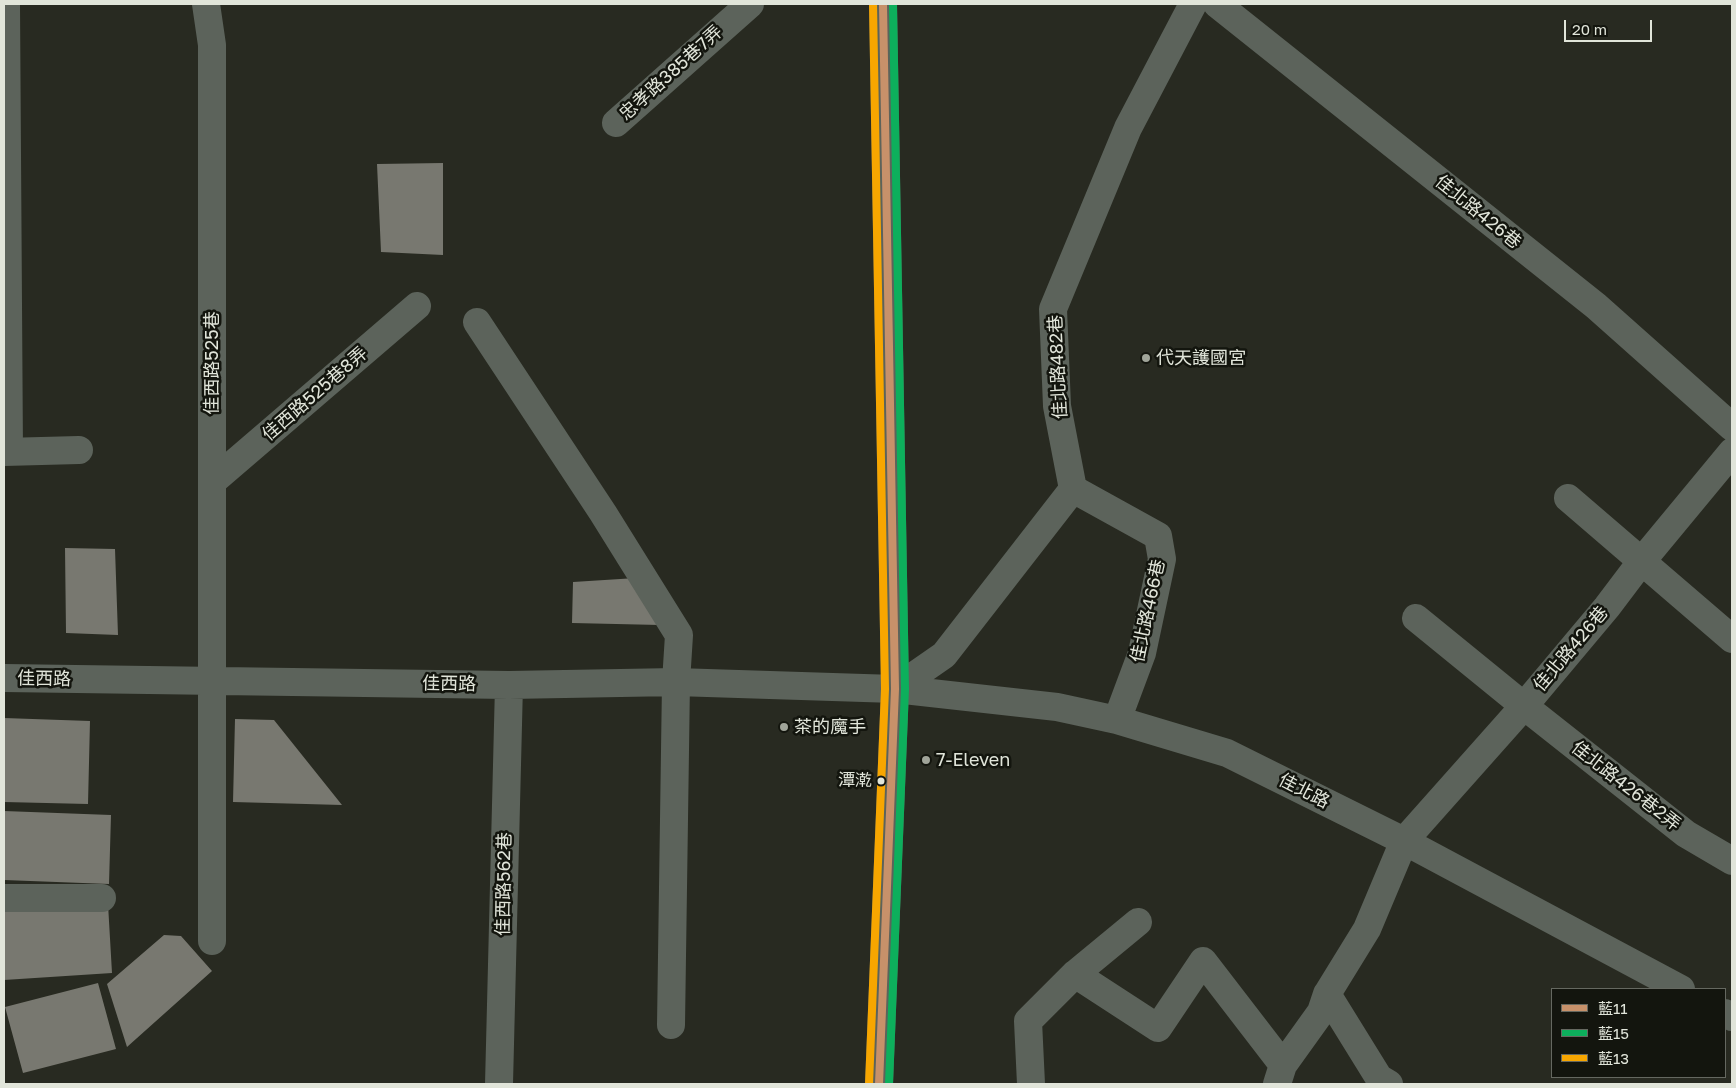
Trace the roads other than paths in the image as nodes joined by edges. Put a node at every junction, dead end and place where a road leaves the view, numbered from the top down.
1 (6, 4) edge
2 (206, 4) edge
3 (750, 4) edge
4 (884, 4) edge
5 (1193, 4) edge
6 (1217, 4) edge
7 (616, 123) dead end
8 (417, 306) dead end
9 (477, 322) dead end
10 (1732, 427) edge
11 (79, 450) dead end
12 (6, 452) edge
13 (1732, 452) edge
14 (212, 482) junction
15 (1073, 489) junction
16 (1568, 498) dead end
17 (1641, 562) junction
18 (1416, 618) dead end
19 (1732, 639) edge
20 (4, 678) edge
21 (211, 682) junction
22 (676, 682) junction
23 (509, 685) junction
24 (895, 689) junction
25 (1524, 706) junction
26 (1117, 720) junction
27 (1404, 841) junction
28 (1732, 861) edge
29 (4, 898) edge
30 (102, 898) dead end
31 (1138, 922) dead end
32 (212, 941) dead end
33 (1075, 974) junction
34 (1679, 988) edge
35 (1327, 994) junction
36 (671, 1025) dead end
37 (1280, 1075) edge
38 (499, 1084) edge
39 (879, 1084) edge
40 (1031, 1084) edge
41 (1389, 1084) edge

1 - 12 street
2 - 14 street, 佳西路525巷
3 - 7 street, 忠孝路385巷7弄
4 - 24 street
5 - 15 street, 佳北路482巷
6 - 10 street, 佳北路426巷
8 - 14 street, 佳西路525巷8弄
9 - 22 street
11 - 12 street
13 - 17 street, 佳北路426巷
14 - 21 street, 佳西路525巷
15 - 24 street
15 - 26 street, 佳北路466巷
16 - 17 street
17 - 19 street
17 - 25 street, 佳北路426巷
18 - 25 street, 佳北路426巷2弄
20 - 21 street, 佳西路
21 - 23 street, 佳西路
21 - 32 street, 佳西路525巷
22 - 23 street, 佳西路
22 - 24 street, 佳西路
22 - 36 street
23 - 38 street, 佳西路562巷
24 - 26 street, 佳北路
24 - 39 street
25 - 27 street, 佳北路426巷
25 - 28 street, 佳北路426巷2弄
26 - 27 street, 佳北路
27 - 34 street, 佳北路
27 - 35 street, 佳北路426巷
29 - 30 street
31 - 33 street
33 - 37 street
33 - 40 street
35 - 37 street, 佳北路426巷
35 - 41 street

